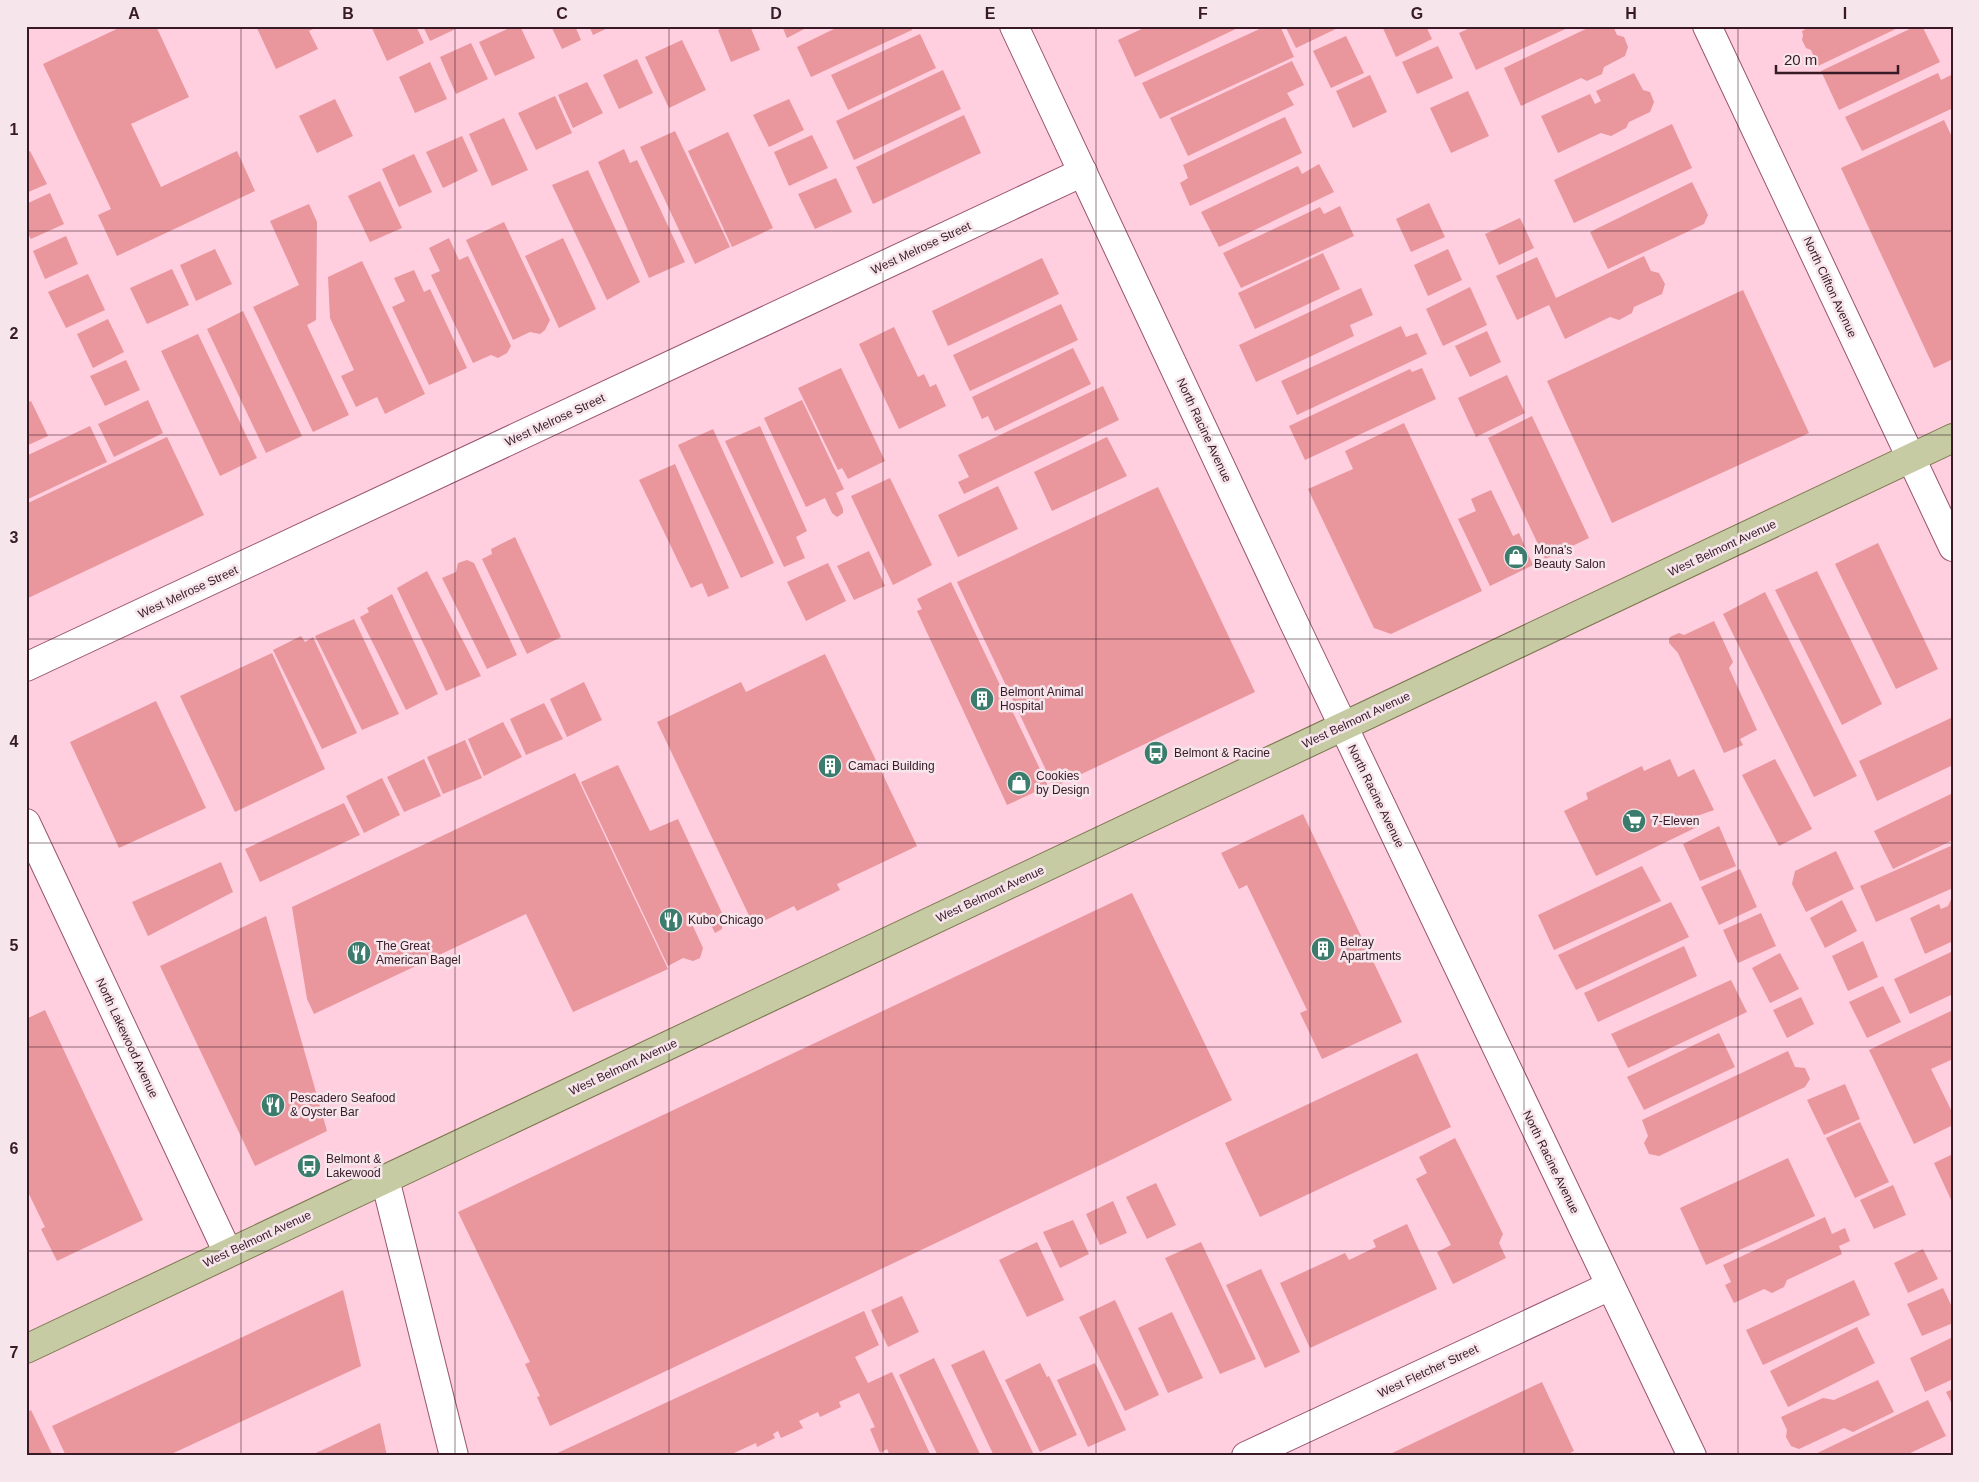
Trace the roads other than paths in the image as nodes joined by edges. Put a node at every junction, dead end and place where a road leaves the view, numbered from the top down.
1 (1014, 26) edge
2 (1708, 26) edge
3 (1083, 172) junction
4 (1953, 438) edge
5 (1911, 458) junction
6 (1953, 547) edge
7 (26, 667) edge
8 (1343, 726) junction
9 (26, 823) edge
10 (385, 1179) junction
11 (228, 1253) junction
12 (1610, 1286) junction
13 (26, 1349) edge
14 (454, 1456) edge
15 (1246, 1456) edge
16 (1692, 1456) edge

1 - 3 street, North Racine Avenue
2 - 5 street, North Clifton Avenue
3 - 7 street, West Melrose Street
3 - 8 street, North Racine Avenue
4 - 5 main road, West Belmont Avenue
5 - 6 street, North Clifton Avenue
5 - 8 main road, West Belmont Avenue
8 - 10 main road, West Belmont Avenue
8 - 12 street, North Racine Avenue
9 - 11 street, North Lakewood Avenue
10 - 11 main road, West Belmont Avenue
10 - 14 street
11 - 13 main road, West Belmont Avenue
12 - 15 street, West Fletcher Street
12 - 16 street, North Racine Avenue

